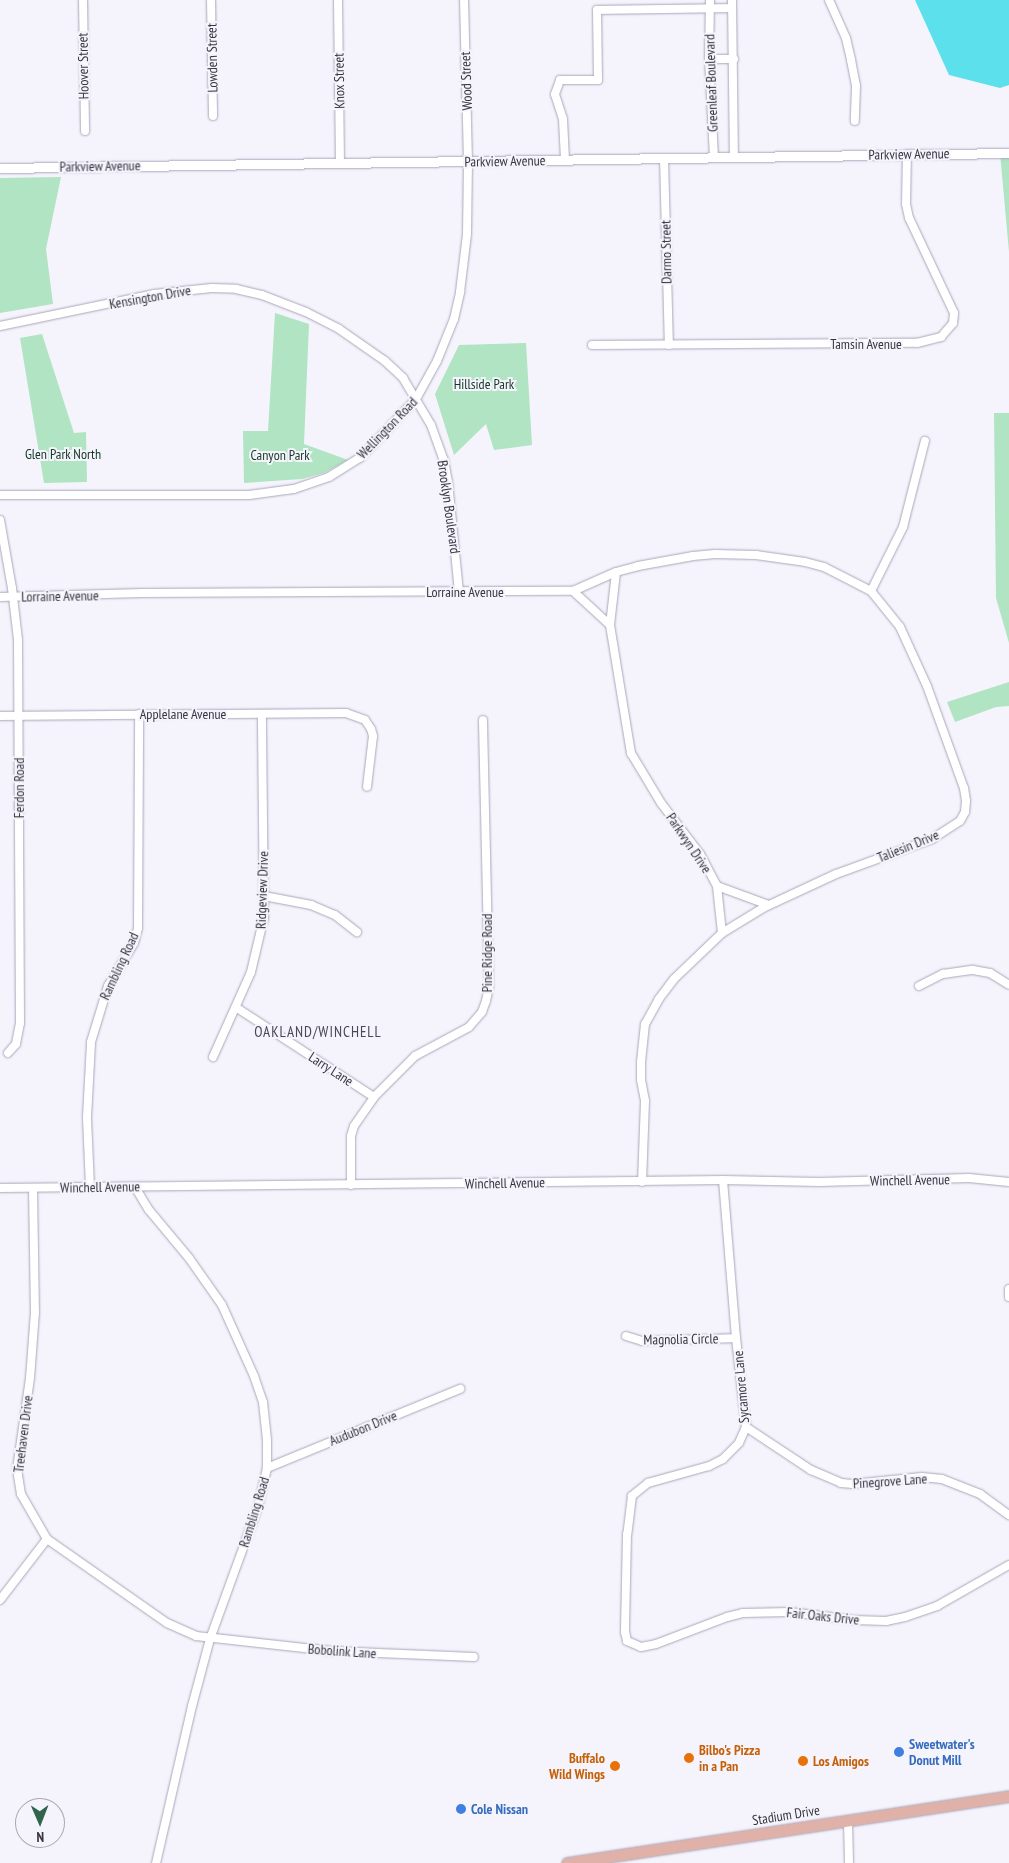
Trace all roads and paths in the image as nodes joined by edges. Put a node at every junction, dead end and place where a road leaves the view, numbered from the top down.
1 (83, 0) edge
2 (211, 0) edge
3 (338, 0) edge
4 (464, 0) edge
5 (829, 0) edge
6 (710, 4) edge
7 (732, 4) edge
8 (709, 59) junction
9 (734, 59) junction
10 (213, 116) dead end
11 (855, 120) dead end
12 (85, 131) dead end
13 (1009, 153) edge
14 (907, 154) junction
15 (734, 156) junction
16 (714, 157) junction
17 (664, 158) junction
18 (565, 160) junction
19 (468, 162) junction
20 (340, 163) junction
21 (0, 168) edge
22 (0, 326) edge
23 (592, 345) dead end
24 (669, 345) junction
25 (416, 399) junction
26 (925, 440) dead end
27 (0, 495) edge
28 (0, 520) edge
29 (616, 572) junction
30 (573, 591) junction
31 (871, 591) junction
32 (459, 592) junction
33 (0, 597) edge
34 (13, 597) junction
35 (610, 624) junction
36 (900, 626) joint
37 (139, 714) junction
38 (262, 714) junction
39 (0, 716) edge
40 (18, 716) junction
41 (483, 720) dead end
42 (366, 787) dead end
43 (717, 886) junction
44 (264, 896) junction
45 (769, 905) junction
46 (357, 932) dead end
47 (722, 933) junction
48 (1009, 984) edge
49 (919, 986) dead end
50 (237, 1008) junction
51 (8, 1053) dead end
52 (213, 1057) dead end
53 (374, 1097) junction
54 (722, 1180) junction
55 (642, 1182) junction
56 (1009, 1182) edge
57 (352, 1185) junction
58 (90, 1187) junction
59 (135, 1187) junction
60 (0, 1188) edge
61 (32, 1188) junction
62 (1009, 1290) edge
63 (1009, 1297) edge
64 (626, 1336) dead end
65 (736, 1338) junction
66 (460, 1389) dead end
67 (746, 1427) junction
68 (267, 1468) junction
69 (1009, 1515) edge
70 (46, 1538) junction
71 (1009, 1565) edge
72 (0, 1600) edge
73 (210, 1639) junction
74 (630, 1643) joint
75 (474, 1657) dead end
76 (1009, 1796) edge
77 (848, 1821) junction
78 (156, 1863) edge
79 (567, 1863) edge
80 (849, 1863) edge

1 - 12 street, Hoover Street
2 - 10 street, Lowden Street
3 - 20 street, Knox Street
4 - 19 street, Wood Street
5 - 11 street
6 - 7 street, Greenleaf Boulevard
6 - 8 street, Greenleaf Boulevard
6 - 18 street, Greenleaf Boulevard
7 - 9 street, Greenleaf Boulevard
8 - 9 street
8 - 16 street, Greenleaf Boulevard
9 - 15 street, Greenleaf Boulevard
13 - 14 street, Parkview Avenue
14 - 15 street, Parkview Avenue
14 - 24 street, Tamsin Avenue
15 - 16 street, Parkview Avenue
16 - 17 street, Parkview Avenue
17 - 18 street, Parkview Avenue
17 - 24 street, Darmo Street
18 - 19 street, Parkview Avenue
19 - 20 street, Parkview Avenue
19 - 25 street, Wellington Road
20 - 21 street, Parkview Avenue
22 - 25 street, Kensington Drive
23 - 24 street, Tamsin Avenue
25 - 27 street, Wellington Road
25 - 32 street, Brooklyn Boulevard
26 - 31 street
28 - 34 street, Ferdon Road
29 - 30 street, Lorraine Avenue
29 - 31 street, Lorraine Avenue
29 - 35 street, Parkwyn Drive
30 - 32 street, Lorraine Avenue
30 - 35 street
31 - 36 street, Lorraine Avenue
32 - 34 street, Lorraine Avenue
33 - 34 street, Lorraine Avenue
34 - 40 street, Ferdon Road
35 - 43 street, Parkwyn Drive
36 - 45 street, Taliesin Drive
37 - 38 street, Applelane Avenue
37 - 40 street, Applelane Avenue
37 - 58 street, Rambling Road
38 - 42 street, Applelane Avenue
38 - 44 street, Ridgeview Drive
39 - 40 street, Applelane Avenue
40 - 51 street, Ferdon Road
41 - 53 street, Pine Ridge Road
43 - 45 street
43 - 47 street, Parkwyn Drive
44 - 46 street
44 - 50 street, Ridgeview Drive
45 - 47 street, Taliesin Drive
47 - 55 street
48 - 49 street
50 - 52 street, Ridgeview Drive
50 - 53 street, Larry Lane
53 - 57 street, Pine Ridge Road
54 - 55 street, Winchell Avenue
54 - 56 street, Winchell Avenue
54 - 65 street, Sycamore Lane
55 - 57 street, Winchell Avenue
57 - 59 street, Winchell Avenue
58 - 59 street, Winchell Avenue
58 - 61 street, Winchell Avenue
59 - 68 street, Rambling Road
60 - 61 street, Winchell Avenue
61 - 70 street, Treehaven Drive
62 - 63 street
64 - 65 street, Magnolia Circle
65 - 67 street, Sycamore Lane
66 - 68 street, Audubon Drive
67 - 69 street, Pinegrove Lane
67 - 74 street, Sycamore Lane
68 - 73 street, Rambling Road
70 - 72 street
70 - 73 street, Treehaven Drive
71 - 74 street, Fair Oaks Drive
73 - 75 street, Bobolink Lane
73 - 78 street, Rambling Road
76 - 77 main road, Stadium Drive
77 - 79 main road, Stadium Drive
77 - 80 street

